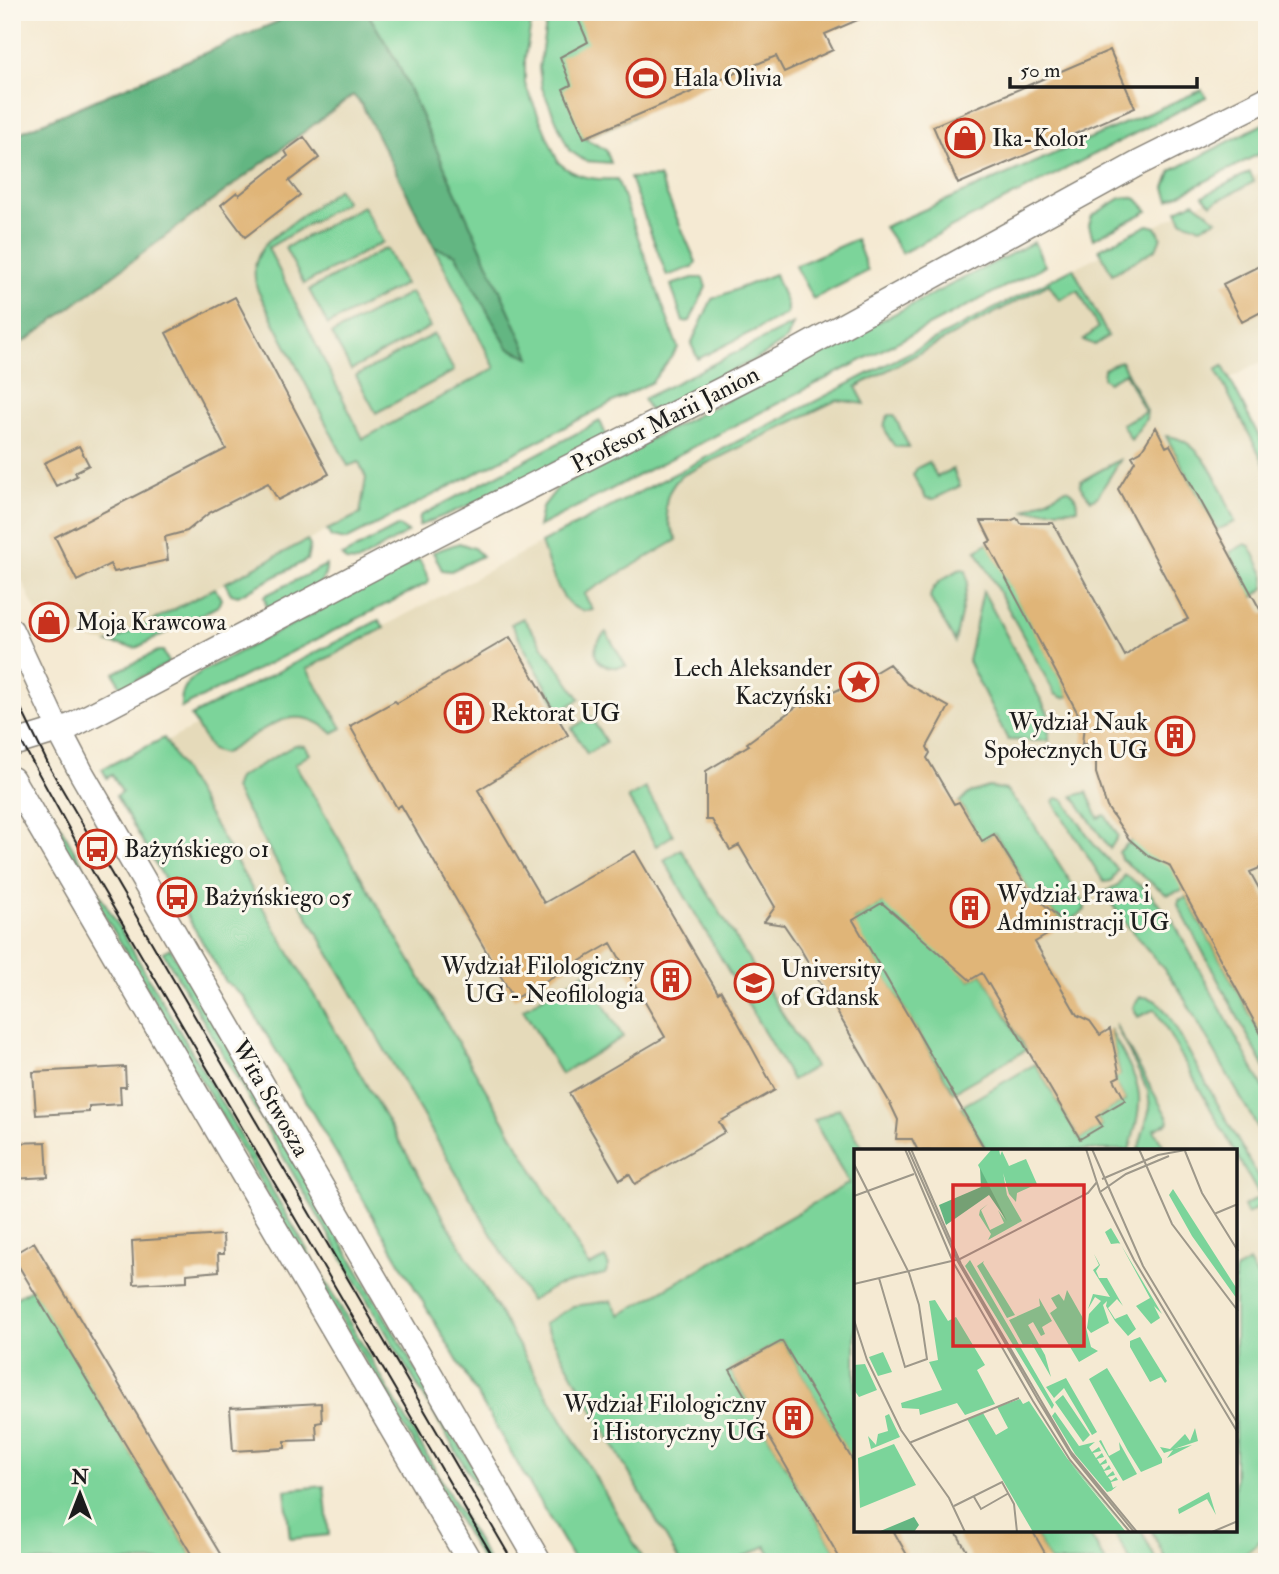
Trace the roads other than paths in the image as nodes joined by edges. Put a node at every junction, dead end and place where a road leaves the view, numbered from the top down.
1 (1267, 99) edge
2 (12, 629) edge
3 (60, 730) junction
4 (12, 744) edge
5 (12, 779) edge
6 (470, 1562) edge
7 (539, 1562) edge

1 - 3 street, Profesor Marii Janion
2 - 3 street, Wita Stwosza
3 - 4 street, Profesor Marii Janion
3 - 7 street, Wita Stwosza
5 - 6 street

